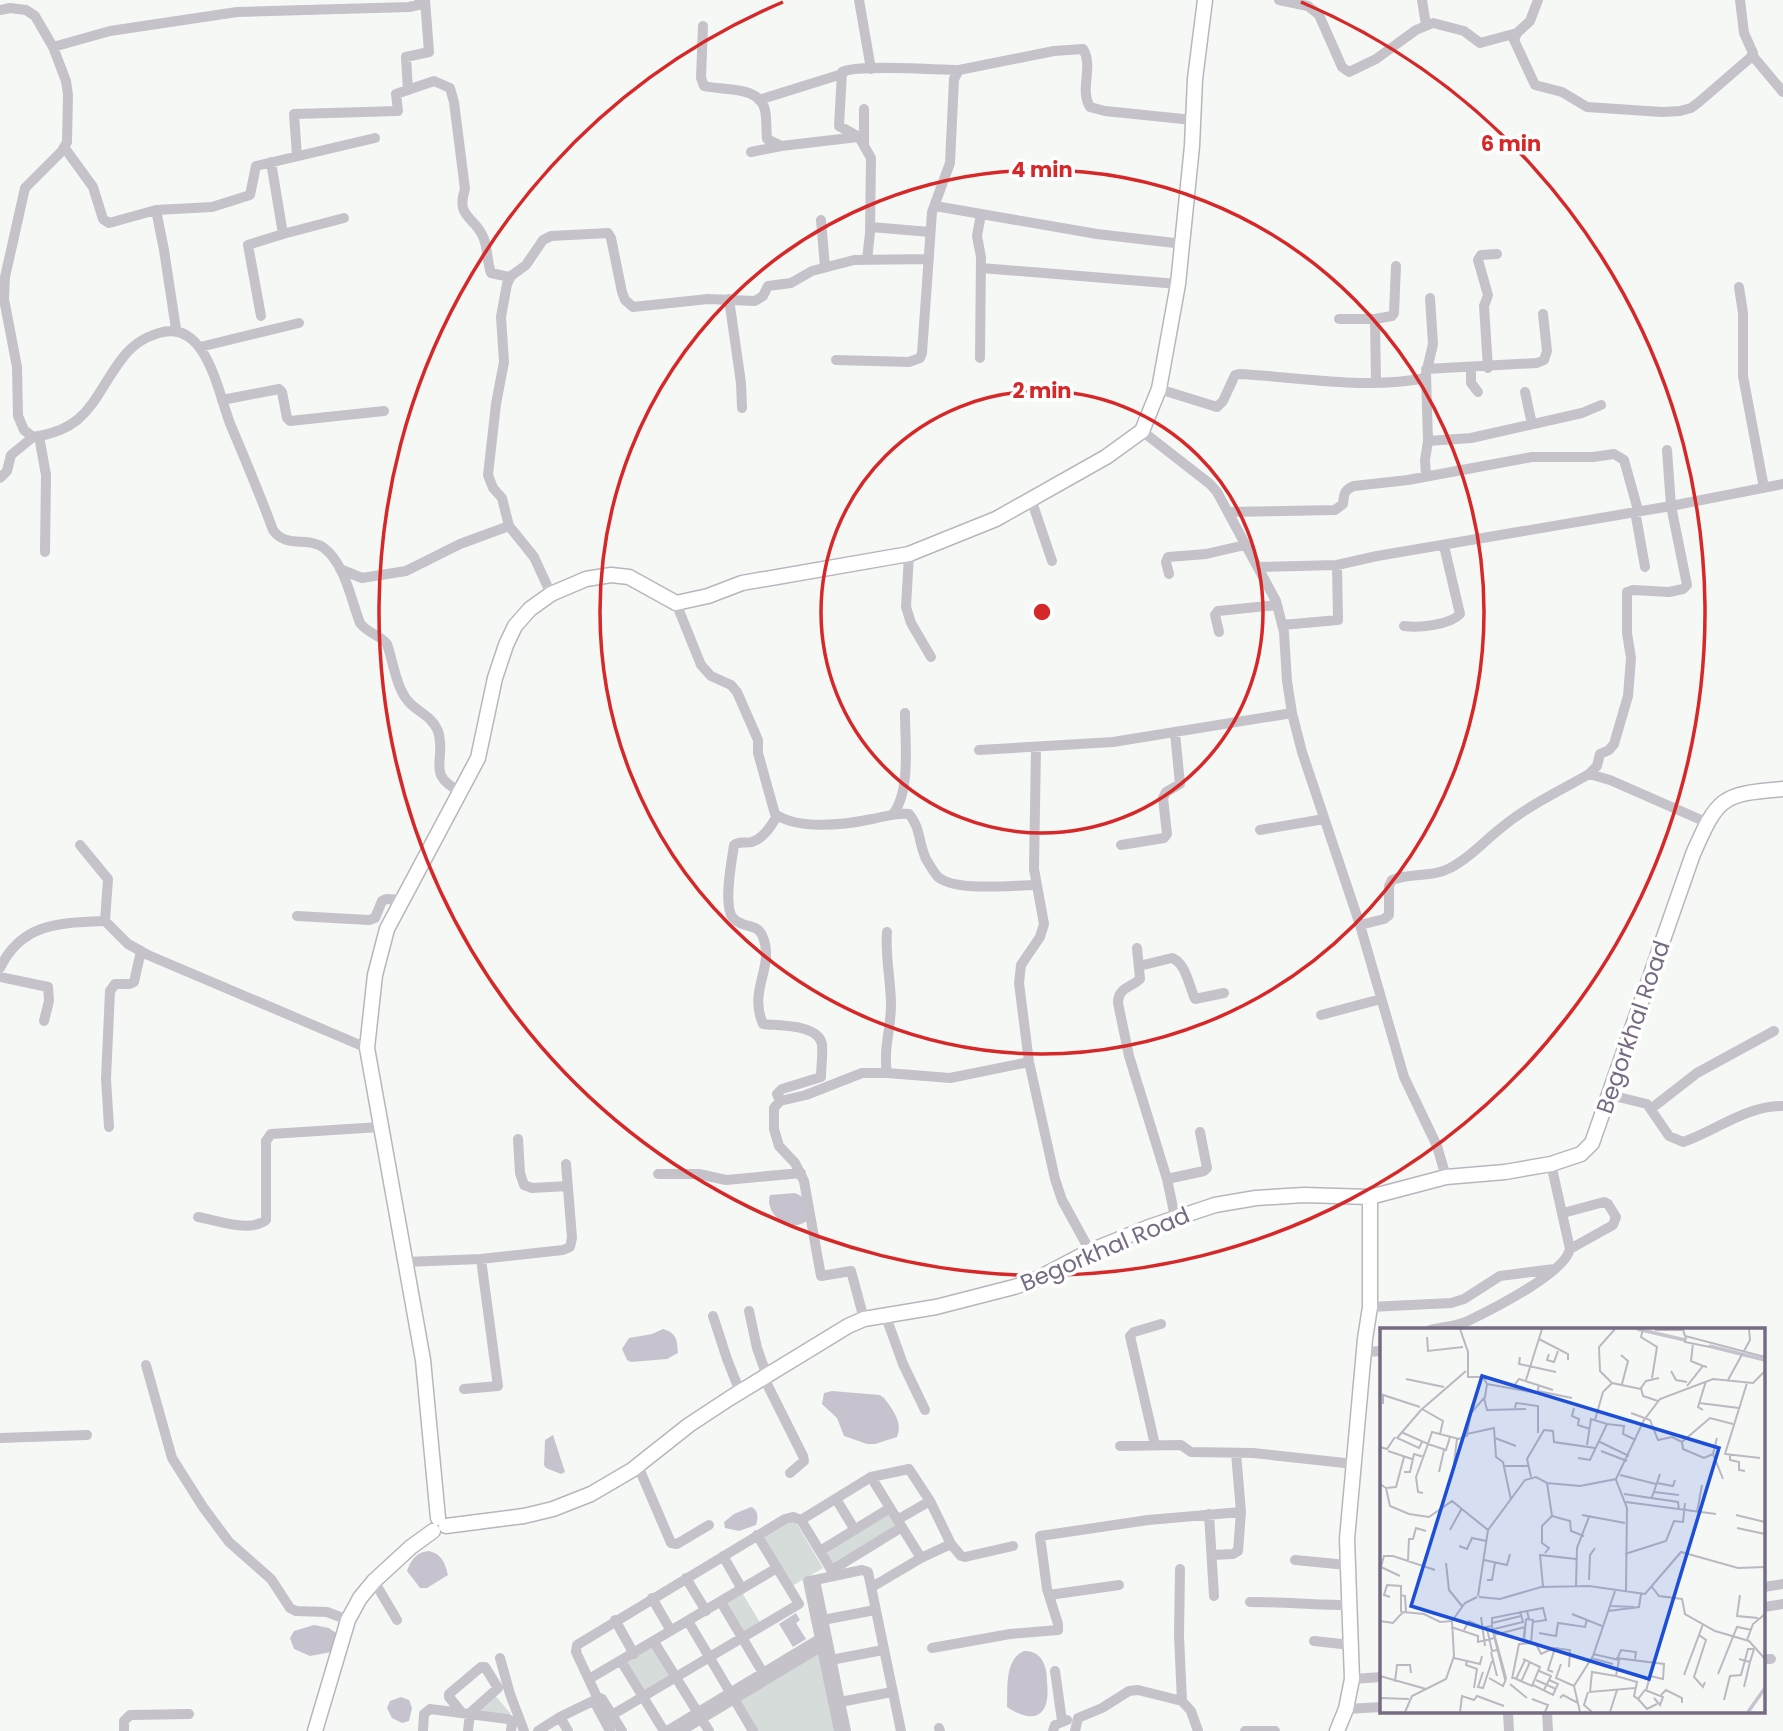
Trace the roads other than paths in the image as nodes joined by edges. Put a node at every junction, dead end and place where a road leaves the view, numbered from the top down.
1 (236, 0) edge
2 (420, 0) edge
3 (425, 0) edge
4 (859, 0) edge
5 (1205, 0) edge
6 (1279, 0) edge
7 (1422, 0) edge
8 (1538, 0) edge
9 (1740, 0) edge
10 (0, 10) edge
11 (237, 12) junction
12 (1426, 25) junction
13 (704, 26) dead end
14 (1517, 33) junction
15 (53, 47) junction
16 (1752, 55) junction
17 (871, 69) junction
18 (959, 70) junction
19 (842, 74) junction
20 (408, 90) junction
21 (1783, 92) edge
22 (759, 100) junction
23 (864, 109) dead end
24 (1193, 120) junction
25 (375, 138) dead end
26 (862, 141) junction
27 (782, 146) junction
28 (64, 147) junction
29 (751, 152) dead end
30 (297, 156) junction
31 (271, 162) junction
32 (935, 206) junction
33 (156, 210) junction
34 (981, 214) junction
35 (344, 218) dead end
36 (821, 220) dead end
37 (871, 227) junction
38 (930, 232) junction
39 (283, 234) junction
40 (1182, 244) junction
41 (1497, 254) dead end
42 (929, 258) junction
43 (867, 260) junction
44 (1396, 266) dead end
45 (825, 267) junction
46 (981, 268) junction
47 (510, 277) junction
48 (1178, 284) junction
49 (1739, 287) dead end
50 (1430, 298) dead end
51 (729, 299) junction
52 (1543, 314) dead end
53 (261, 316) dead end
54 (1339, 319) dead end
55 (1375, 319) junction
56 (299, 323) dead end
57 (176, 330) junction
58 (200, 347) junction
59 (980, 358) dead end
60 (836, 360) dead end
61 (1471, 368) junction
62 (1488, 368) junction
63 (1426, 374) junction
64 (1376, 383) junction
65 (1159, 389) junction
66 (1478, 392) dead end
67 (1525, 392) dead end
68 (222, 400) junction
69 (1601, 405) dead end
70 (742, 408) dead end
71 (384, 411) dead end
72 (1532, 424) junction
73 (1142, 431) junction
74 (36, 437) junction
75 (1428, 441) junction
76 (1667, 450) dead end
77 (1426, 476) junction
78 (0, 478) edge
79 (1783, 484) edge
80 (1764, 488) junction
81 (1031, 499) junction
82 (1671, 506) junction
83 (1636, 511) junction
84 (1228, 512) junction
85 (509, 526) junction
86 (1245, 545) junction
87 (1444, 546) junction
88 (45, 552) dead end
89 (909, 554) junction
90 (1052, 561) dead end
91 (1337, 565) junction
92 (1258, 567) junction
93 (1645, 567) dead end
94 (340, 569) junction
95 (1169, 573) dead end
96 (551, 594) junction
97 (676, 603) junction
98 (1277, 605) junction
99 (1282, 625) junction
100 (1404, 626) dead end
101 (1219, 632) dead end
102 (931, 657) dead end
103 (905, 713) dead end
104 (1292, 713) junction
105 (1175, 733) junction
106 (1037, 747) junction
107 (979, 750) dead end
108 (1589, 774) junction
109 (1783, 789) edge
110 (460, 791) junction
111 (893, 814) junction
112 (777, 816) junction
113 (1324, 820) junction
114 (1707, 823) junction
115 (1260, 830) dead end
116 (80, 845) dead end
117 (1121, 845) dead end
118 (1036, 886) junction
119 (402, 900) junction
120 (297, 916) dead end
121 (106, 921) junction
122 (1360, 925) junction
123 (887, 932) dead end
124 (1137, 948) dead end
125 (141, 951) junction
126 (1139, 966) junction
127 (0, 968) edge
128 (0, 977) edge
129 (1224, 993) dead end
130 (1381, 999) junction
131 (1321, 1015) dead end
132 (44, 1021) dead end
133 (1774, 1031) dead end
134 (367, 1048) junction
135 (1029, 1062) junction
136 (887, 1073) junction
137 (1610, 1095) junction
138 (780, 1101) junction
139 (1783, 1106) edge
140 (1652, 1108) junction
141 (109, 1127) dead end
142 (380, 1127) junction
143 (1200, 1132) dead end
144 (518, 1139) dead end
145 (566, 1164) dead end
146 (1551, 1164) junction
147 (659, 1174) dead end
148 (801, 1174) junction
149 (1446, 1177) junction
150 (1167, 1179) junction
151 (568, 1186) junction
152 (1370, 1197) junction
153 (1563, 1213) junction
154 (198, 1217) dead end
155 (1175, 1217) junction
156 (1570, 1249) junction
157 (1090, 1251) junction
158 (481, 1259) junction
159 (405, 1262) junction
160 (1556, 1268) junction
161 (1370, 1307) junction
162 (749, 1311) dead end
163 (713, 1316) dead end
164 (886, 1317) junction
165 (864, 1319) junction
166 (1161, 1324) dead end
167 (1438, 1328) edge
168 (1380, 1350) edge
169 (1364, 1352) junction
170 (146, 1365) dead end
171 (766, 1377) junction
172 (464, 1389) dead end
173 (740, 1392) junction
174 (925, 1410) dead end
175 (87, 1435) dead end
176 (0, 1438) edge
177 (1156, 1445) junction
178 (1120, 1446) dead end
179 (1236, 1453) junction
180 (1354, 1464) junction
181 (638, 1466) junction
182 (790, 1473) dead end
183 (872, 1477) junction
184 (836, 1499) junction
185 (930, 1502) junction
186 (890, 1508) junction
187 (1241, 1511) junction
188 (1209, 1514) junction
189 (801, 1520) junction
190 (900, 1523) junction
191 (439, 1525) junction
192 (709, 1525) dead end
193 (855, 1530) junction
194 (757, 1535) junction
195 (951, 1544) junction
196 (1013, 1546) dead end
197 (820, 1551) junction
198 (1212, 1555) junction
199 (723, 1556) junction
200 (921, 1558) junction
201 (1295, 1560) dead end
202 (1347, 1566) junction
203 (777, 1568) junction
204 (1180, 1569) dead end
205 (833, 1573) junction
206 (686, 1578) junction
207 (812, 1580) junction
208 (374, 1581) junction
209 (1119, 1585) dead end
210 (872, 1587) junction
211 (742, 1589) junction
212 (791, 1591) junction
213 (1049, 1595) junction
214 (1214, 1596) dead end
215 (652, 1598) junction
216 (721, 1602) junction
217 (1250, 1602) dead end
218 (1348, 1605) junction
219 (875, 1610) junction
220 (706, 1611) junction
221 (348, 1620) junction
222 (397, 1620) dead end
223 (615, 1620) junction
224 (823, 1620) junction
225 (688, 1621) junction
226 (671, 1631) junction
227 (742, 1637) junction
228 (824, 1641) junction
229 (1314, 1641) dead end
230 (654, 1642) junction
231 (1351, 1645) junction
232 (932, 1648) dead end
233 (883, 1650) junction
234 (634, 1654) junction
235 (709, 1657) junction
236 (500, 1658) dead end
237 (831, 1660) junction
238 (621, 1661) junction
239 (1055, 1671) dead end
240 (764, 1673) junction
241 (676, 1677) junction
242 (1380, 1677) edge
243 (589, 1679) junction
244 (1352, 1679) junction
245 (892, 1692) junction
246 (732, 1696) junction
247 (643, 1697) junction
248 (596, 1698) junction
249 (1182, 1701) junction
250 (840, 1702) junction
251 (1380, 1707) edge
252 (1346, 1709) junction
253 (466, 1713) junction
254 (189, 1714) dead end
255 (612, 1715) junction
256 (699, 1716) junction
257 (560, 1717) junction
258 (1078, 1718) junction
259 (1062, 1721) junction
260 (124, 1731) edge
261 (315, 1731) edge
262 (423, 1731) edge
263 (468, 1731) edge
264 (511, 1731) edge
265 (524, 1731) edge
266 (538, 1731) edge
267 (568, 1731) edge
268 (610, 1731) edge
269 (622, 1731) edge
270 (665, 1731) edge
271 (681, 1731) edge
272 (709, 1731) edge
273 (753, 1731) edge
274 (839, 1731) edge
275 (846, 1731) edge
276 (901, 1731) edge
277 (1052, 1731) edge
278 (1075, 1731) edge
279 (1198, 1731) edge
280 (1245, 1731) edge
281 (1276, 1731) edge
282 (1337, 1731) edge

1 - 11 street
2 - 11 street
3 - 20 street
4 - 17 street
5 - 24 street
6 - 12 street
7 - 12 street
8 - 14 street
9 - 16 street
10 - 15 street
11 - 15 street
12 - 14 street
13 - 22 street
14 - 16 street
15 - 28 street
16 - 21 street
17 - 18 street
17 - 19 street
18 - 24 street
18 - 32 street
19 - 22 street
19 - 26 street
20 - 30 street
20 - 47 street
22 - 27 street
23 - 26 street
24 - 40 street
25 - 30 street
26 - 27 street
26 - 37 street
27 - 29 street
28 - 33 street
28 - 74 street
30 - 31 street
31 - 33 street
31 - 39 street
32 - 34 street
32 - 38 street
33 - 57 street
34 - 40 street
34 - 46 street
35 - 39 street
36 - 45 street
37 - 38 street
37 - 43 street
38 - 42 street
39 - 53 street
40 - 48 street
41 - 62 street
42 - 43 street
42 - 60 street
43 - 45 street
44 - 55 street
45 - 51 street
46 - 48 street
46 - 59 street
47 - 51 street
47 - 85 street
48 - 65 street
49 - 80 street
50 - 63 street
51 - 70 street
52 - 62 street
54 - 55 street
55 - 64 street
56 - 58 street
57 - 58 street
57 - 74 street
58 - 68 street
61 - 62 street
61 - 63 street
61 - 66 street
63 - 64 street
63 - 75 street
64 - 65 street
65 - 73 street
67 - 72 street
68 - 71 street
68 - 94 street
69 - 72 street
72 - 75 street
73 - 81 street
73 - 84 street
74 - 78 street
74 - 88 street
75 - 77 street
76 - 82 street
77 - 83 street
77 - 84 street
79 - 80 street
80 - 82 street
81 - 89 street
81 - 90 street
82 - 83 street
82 - 108 street
83 - 87 street
83 - 93 street
84 - 86 street
85 - 94 street
85 - 96 street
86 - 92 street
86 - 95 street
87 - 91 street
87 - 100 street
89 - 97 street
89 - 102 street
91 - 92 street
91 - 99 street
92 - 98 street
94 - 110 street
96 - 97 street
96 - 110 street
97 - 112 street
98 - 99 street
98 - 101 street
99 - 104 street
103 - 111 street
104 - 105 street
104 - 113 street
105 - 106 street
105 - 117 street
106 - 107 street
106 - 118 street
108 - 114 street
108 - 122 street
109 - 114 street, Begorkhal Road
110 - 119 street
111 - 112 street
111 - 118 street
112 - 138 street
113 - 115 street
113 - 122 street
114 - 137 street, Begorkhal Road
116 - 121 street
118 - 135 street
119 - 120 street
119 - 134 street
121 - 125 street
121 - 127 street
122 - 130 street
123 - 136 street
124 - 126 street
125 - 134 street
125 - 141 street
126 - 129 street
126 - 150 street
128 - 132 street
130 - 131 street
130 - 149 street
133 - 140 street
134 - 142 street
135 - 136 street
135 - 157 street
136 - 138 street
137 - 140 street
137 - 146 street, Begorkhal Road
138 - 148 street
139 - 140 street
142 - 154 street
142 - 159 street
143 - 150 street
144 - 151 street
145 - 151 street
146 - 149 street, Begorkhal Road
146 - 153 street
147 - 148 street
148 - 165 street
149 - 152 street, Begorkhal Road
150 - 155 street
151 - 158 street
152 - 155 street, Begorkhal Road
152 - 161 street
153 - 156 street
153 - 156 street
155 - 157 street, Begorkhal Road
156 - 160 street
157 - 164 street, Begorkhal Road
158 - 159 street
158 - 172 street
159 - 191 street
160 - 161 street
160 - 167 street
161 - 169 street
162 - 171 street
163 - 173 street
164 - 165 street, Begorkhal Road
164 - 174 street
165 - 171 street, Begorkhal Road
166 - 177 street
168 - 169 street
169 - 180 street
170 - 221 street
171 - 173 street, Begorkhal Road
171 - 182 street
173 - 181 street, Begorkhal Road
175 - 176 street
177 - 178 street
177 - 179 street
179 - 180 street
179 - 187 street
180 - 202 street
181 - 191 street, Begorkhal Road
181 - 192 street
183 - 184 street
183 - 185 street
183 - 186 street
184 - 189 street
184 - 193 street
185 - 190 street
185 - 195 street
186 - 190 street
186 - 193 street
187 - 188 street
187 - 198 street
188 - 198 street
188 - 213 street
189 - 194 street
189 - 197 street
190 - 200 street
190 - 205 street
191 - 208 street
193 - 197 street
194 - 199 street
194 - 203 street
195 - 196 street
195 - 200 street
197 - 205 street
198 - 214 street
199 - 206 street
199 - 211 street
200 - 210 street
201 - 202 street
202 - 218 street
203 - 211 street
203 - 212 street
204 - 249 street
205 - 207 street
205 - 210 street
206 - 215 street
206 - 220 street
207 - 212 street
207 - 224 street
207 - 228 street
208 - 221 street
208 - 222 street
209 - 213 street
210 - 219 street
211 - 216 street
212 - 227 street
213 - 232 street
215 - 223 street
215 - 226 street
216 - 220 street
216 - 227 street
217 - 218 street
218 - 231 street
219 - 224 street
219 - 233 street
220 - 225 street
221 - 261 street
223 - 234 street
223 - 243 street
224 - 228 street
225 - 226 street
225 - 235 street
226 - 230 street
227 - 235 street
227 - 240 street
228 - 237 street
228 - 240 street
228 - 246 street
228 - 274 street
229 - 231 street
230 - 234 street
230 - 241 street
231 - 244 street
233 - 237 street
233 - 245 street
234 - 238 street
235 - 241 street
235 - 246 street
236 - 265 street
237 - 250 street
238 - 243 street
238 - 247 street
239 - 259 street
240 - 246 street
241 - 247 street
241 - 256 street
242 - 244 street
243 - 248 street
244 - 252 street
245 - 250 street
245 - 276 street
246 - 256 street
246 - 273 street
247 - 255 street
247 - 270 street
248 - 255 street
248 - 257 street
248 - 268 street
249 - 258 street
249 - 279 street
250 - 275 street
251 - 252 street
252 - 282 street
253 - 253 street
253 - 262 street
253 - 263 street
253 - 264 street
254 - 260 street
255 - 269 street
256 - 270 street
256 - 271 street
256 - 272 street
257 - 266 street
257 - 267 street
258 - 259 street
258 - 278 street
259 - 277 street
280 - 281 street

